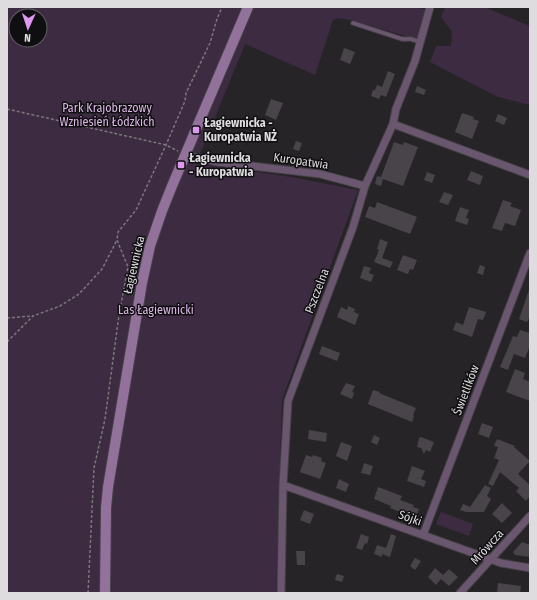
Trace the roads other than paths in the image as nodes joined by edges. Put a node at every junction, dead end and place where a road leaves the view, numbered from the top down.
1 (248, 7) edge
2 (430, 7) edge
3 (353, 23) dead end
4 (420, 42) junction
5 (393, 124) junction
6 (185, 154) junction
7 (530, 175) edge
8 (365, 186) junction
9 (530, 253) edge
10 (283, 485) junction
11 (530, 516) edge
12 (423, 535) junction
13 (490, 560) junction
14 (530, 568) edge
15 (105, 593) edge
16 (281, 593) edge
17 (460, 593) edge

1 - 6 street, Łagiewnicka
2 - 4 street, Pszczelna
3 - 4 lane
4 - 5 street, Pszczelna
5 - 7 street
5 - 8 street, Pszczelna
6 - 8 street, Kuropatwia
6 - 15 street, Łagiewnicka
8 - 10 street, Pszczelna
9 - 12 street, Świetlików
10 - 12 street, Sójki
10 - 16 street, Pszczelna
11 - 13 street, Mrówcza
12 - 13 street, Sójki
13 - 14 street, Sójki
13 - 17 street, Mrówcza

